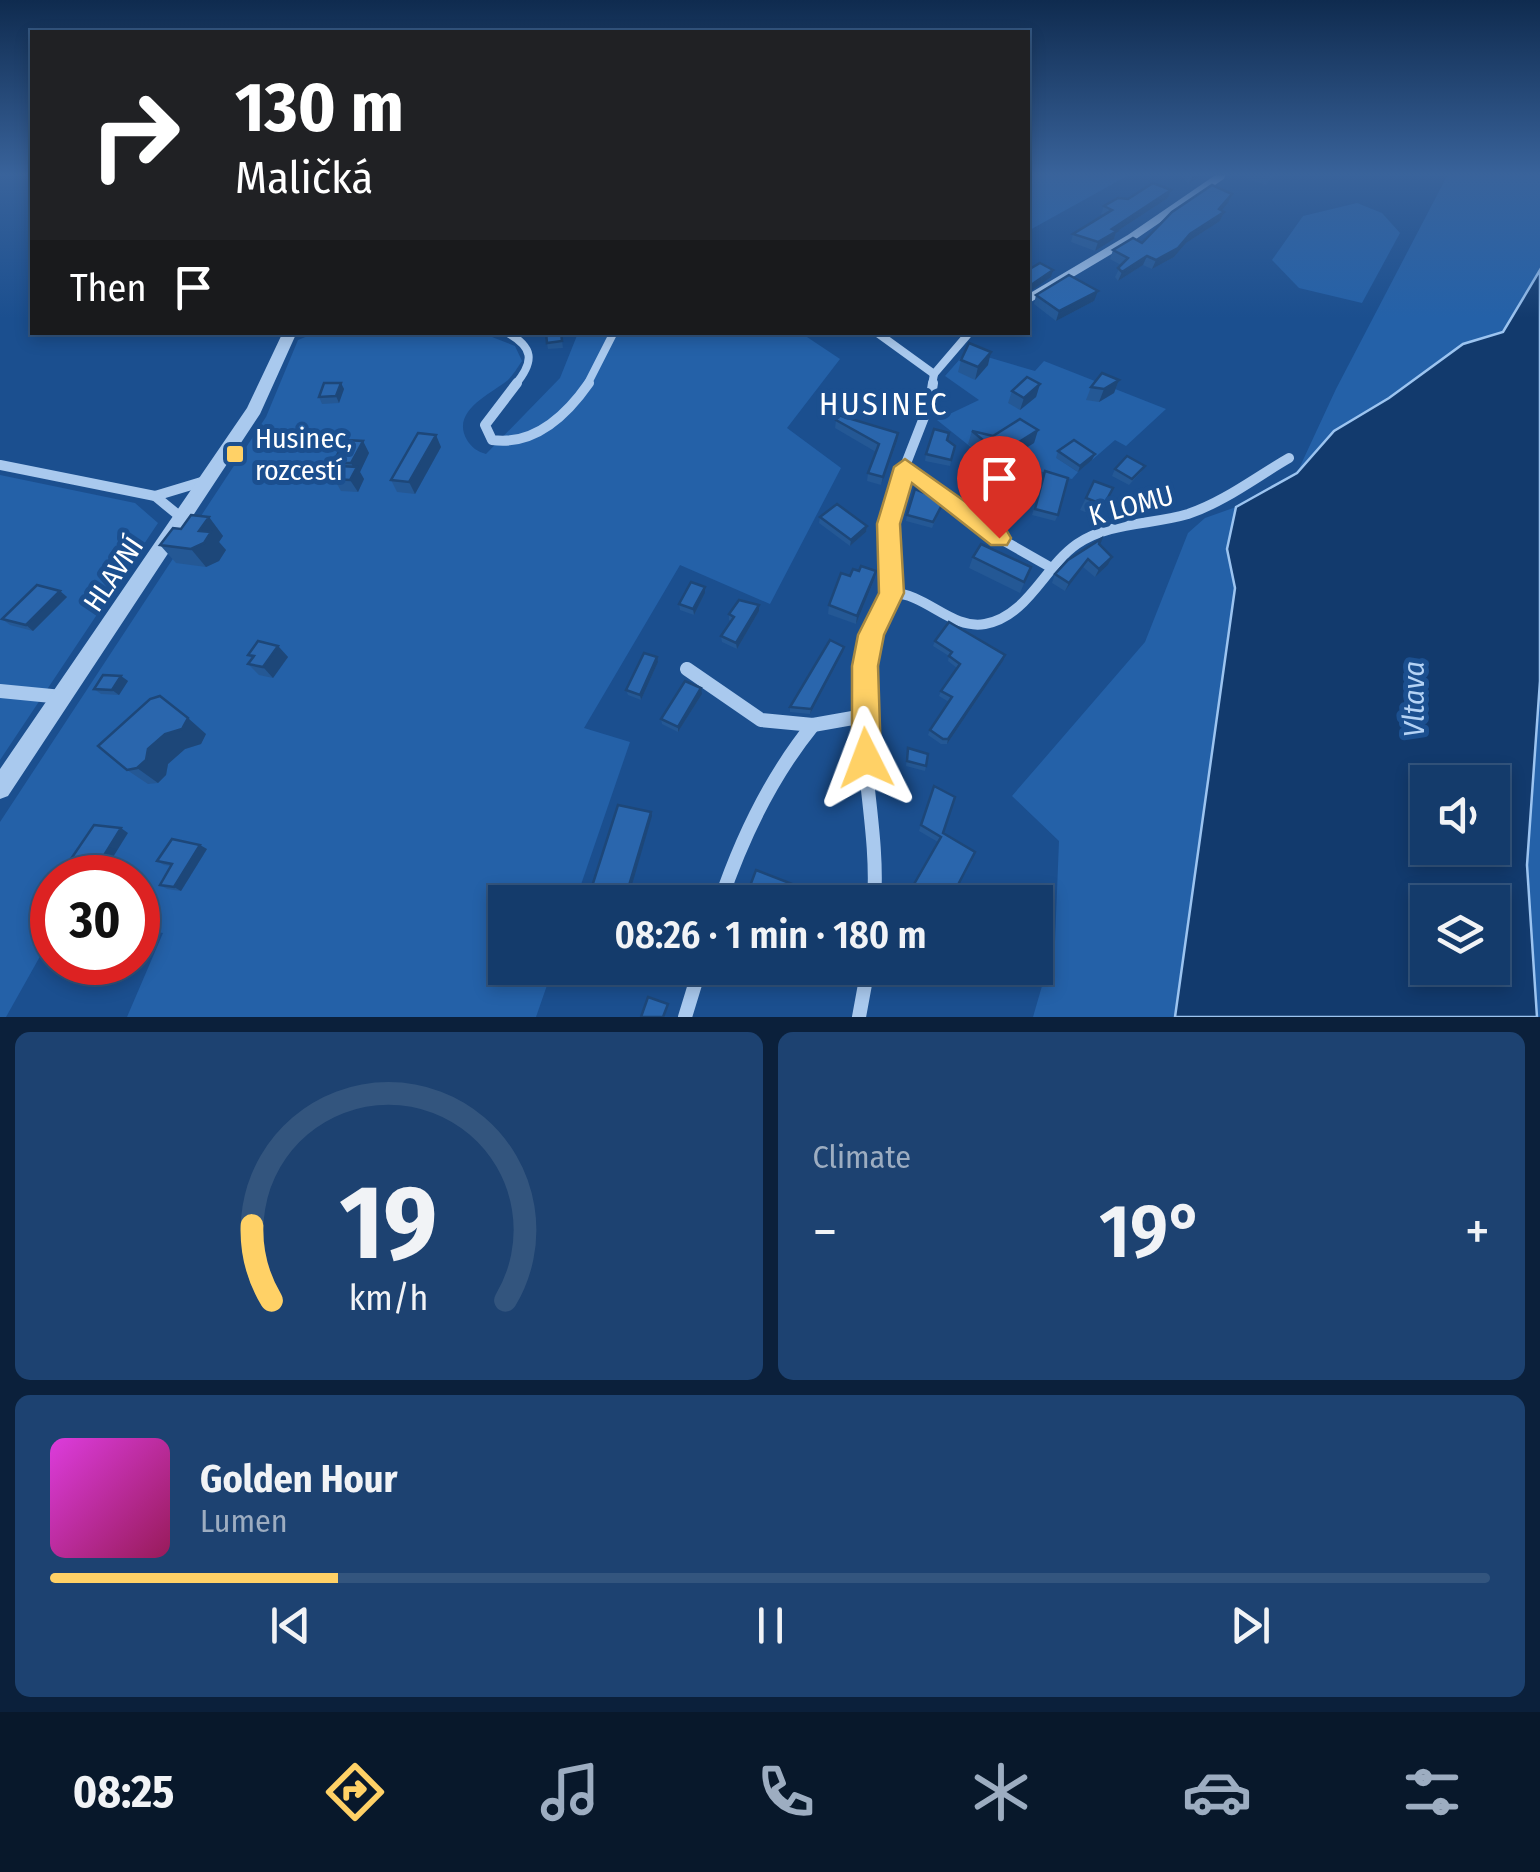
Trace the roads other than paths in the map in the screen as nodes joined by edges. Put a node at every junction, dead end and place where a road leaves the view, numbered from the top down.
1 (1151, 223) edge
2 (1030, 298) edge
3 (289, 335) edge
4 (511, 335) edge
5 (613, 335) edge
6 (880, 335) edge
7 (967, 335) edge
8 (934, 374) junction
9 (1289, 458) dead end
10 (0, 465) edge
11 (905, 467) junction
12 (208, 480) junction
13 (154, 496) junction
14 (183, 519) junction
15 (1050, 567) junction
16 (892, 593) junction
17 (687, 669) dead end
18 (0, 691) edge
19 (62, 697) junction
20 (864, 716) junction
21 (813, 725) junction
22 (0, 788) edge
23 (725, 885) edge
24 (875, 885) edge
25 (695, 985) edge
26 (865, 985) edge
27 (685, 1017) edge
28 (859, 1017) edge

1 - 2 street
3 - 12 street, HLAVNÍ
4 - 5 street
6 - 8 street
7 - 8 street
8 - 11 street
9 - 15 street, K LOMU
10 - 13 street
11 - 15 street
11 - 16 street
12 - 13 street
12 - 14 street, HLAVNÍ
13 - 14 street
14 - 19 street, HLAVNÍ
15 - 16 street, K LOMU
16 - 20 street
17 - 21 street
18 - 19 street
19 - 22 street, HLAVNÍ
20 - 21 street
20 - 24 street
21 - 23 street
25 - 27 street
26 - 28 street

